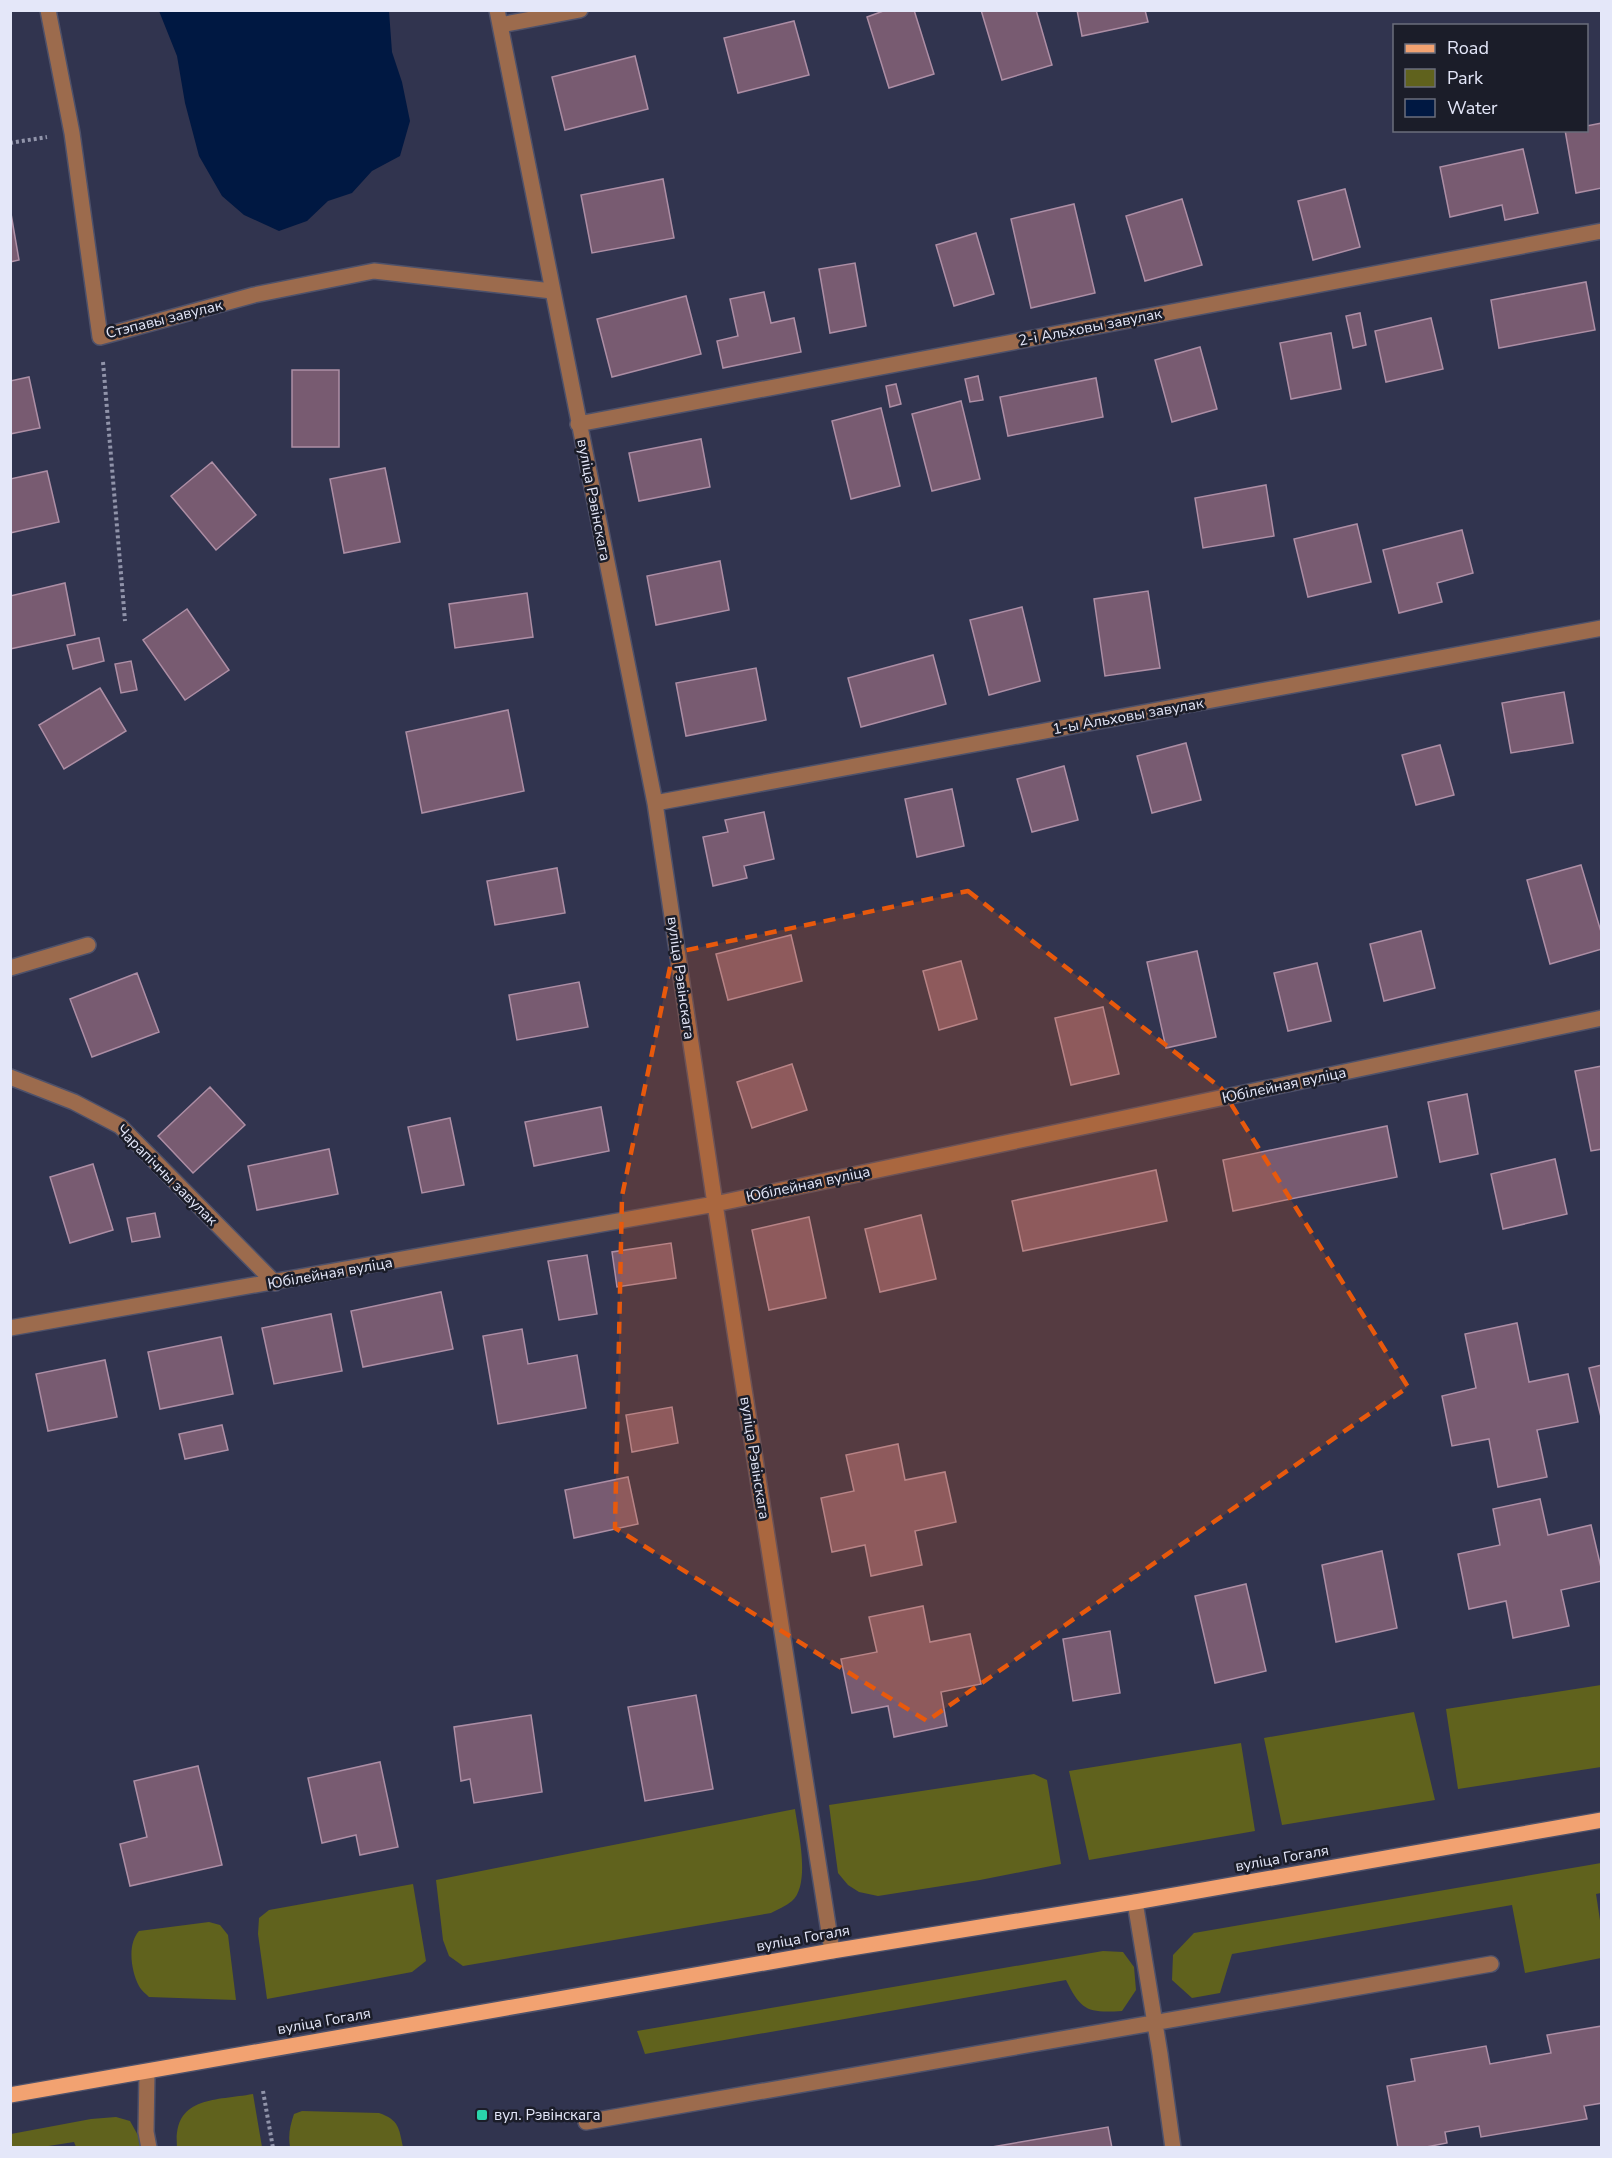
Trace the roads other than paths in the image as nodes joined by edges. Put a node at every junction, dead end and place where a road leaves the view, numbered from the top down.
1 (48, 10) edge
2 (580, 10) edge
3 (498, 18) edge
4 (1602, 231) edge
5 (552, 291) junction
6 (578, 424) junction
7 (1602, 628) edge
8 (655, 803) junction
9 (88, 945) dead end
10 (10, 968) edge
11 (1602, 1018) edge
12 (10, 1077) edge
13 (715, 1204) junction
14 (275, 1283) junction
15 (10, 1328) edge
16 (1602, 1820) edge
17 (1135, 1902) junction
18 (832, 1951) junction
19 (1491, 1964) dead end
20 (1155, 2024) junction
21 (147, 2072) junction
22 (10, 2095) edge
23 (586, 2122) dead end
24 (149, 2148) edge
25 (1173, 2148) edge

1 - 5 street, Стэпавы завулак
2 - 3 street
3 - 5 street, вуліца Рэвінскага
4 - 6 street, 2-і Альховы завулак
5 - 6 street, вуліца Рэвінскага
6 - 8 street, вуліца Рэвінскага
7 - 8 street, 1-ы Альховы завулак
8 - 13 street, вуліца Рэвінскага
9 - 10 street
11 - 13 street, Юбілейная вуліца
12 - 14 street, Чарапічны завулак
13 - 14 street, Юбілейная вуліца
13 - 18 street, вуліца Рэвінскага
14 - 15 street, Юбілейная вуліца
16 - 17 main road, вуліца Гогаля
17 - 18 main road, вуліца Гогаля
17 - 20 street
18 - 21 main road, вуліца Гогаля
19 - 20 street
20 - 23 street
20 - 25 street
21 - 22 main road, вуліца Гогаля
21 - 24 street

